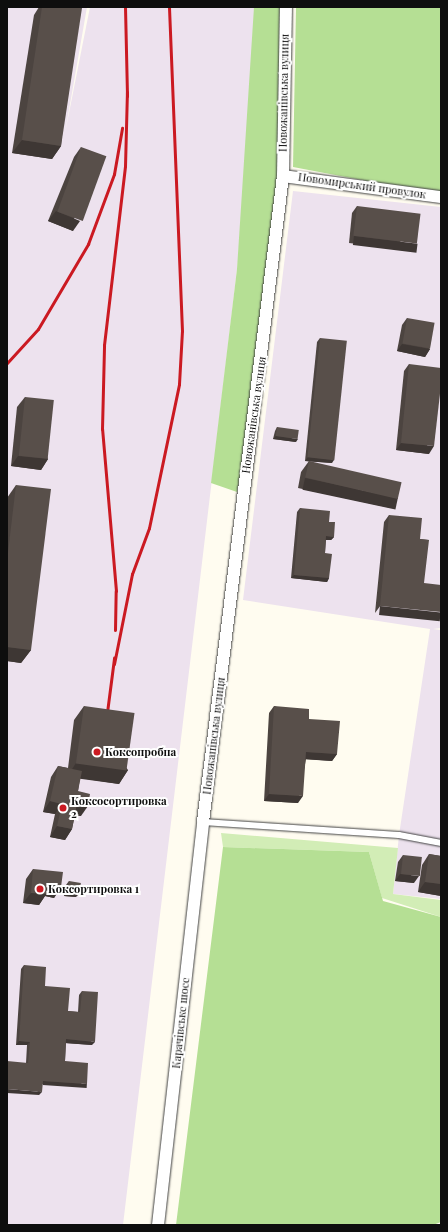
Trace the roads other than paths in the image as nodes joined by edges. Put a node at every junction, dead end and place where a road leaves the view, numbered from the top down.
1 (286, 7) edge
2 (283, 176) junction
3 (441, 197) edge
4 (204, 822) junction
5 (441, 843) edge
6 (158, 1225) edge

1 - 2 street, Новожанівська вулиця
2 - 3 street, Новомирський провулок
2 - 4 street, Новожанівська вулиця
4 - 5 lane
4 - 6 street, Карачівське шосе

